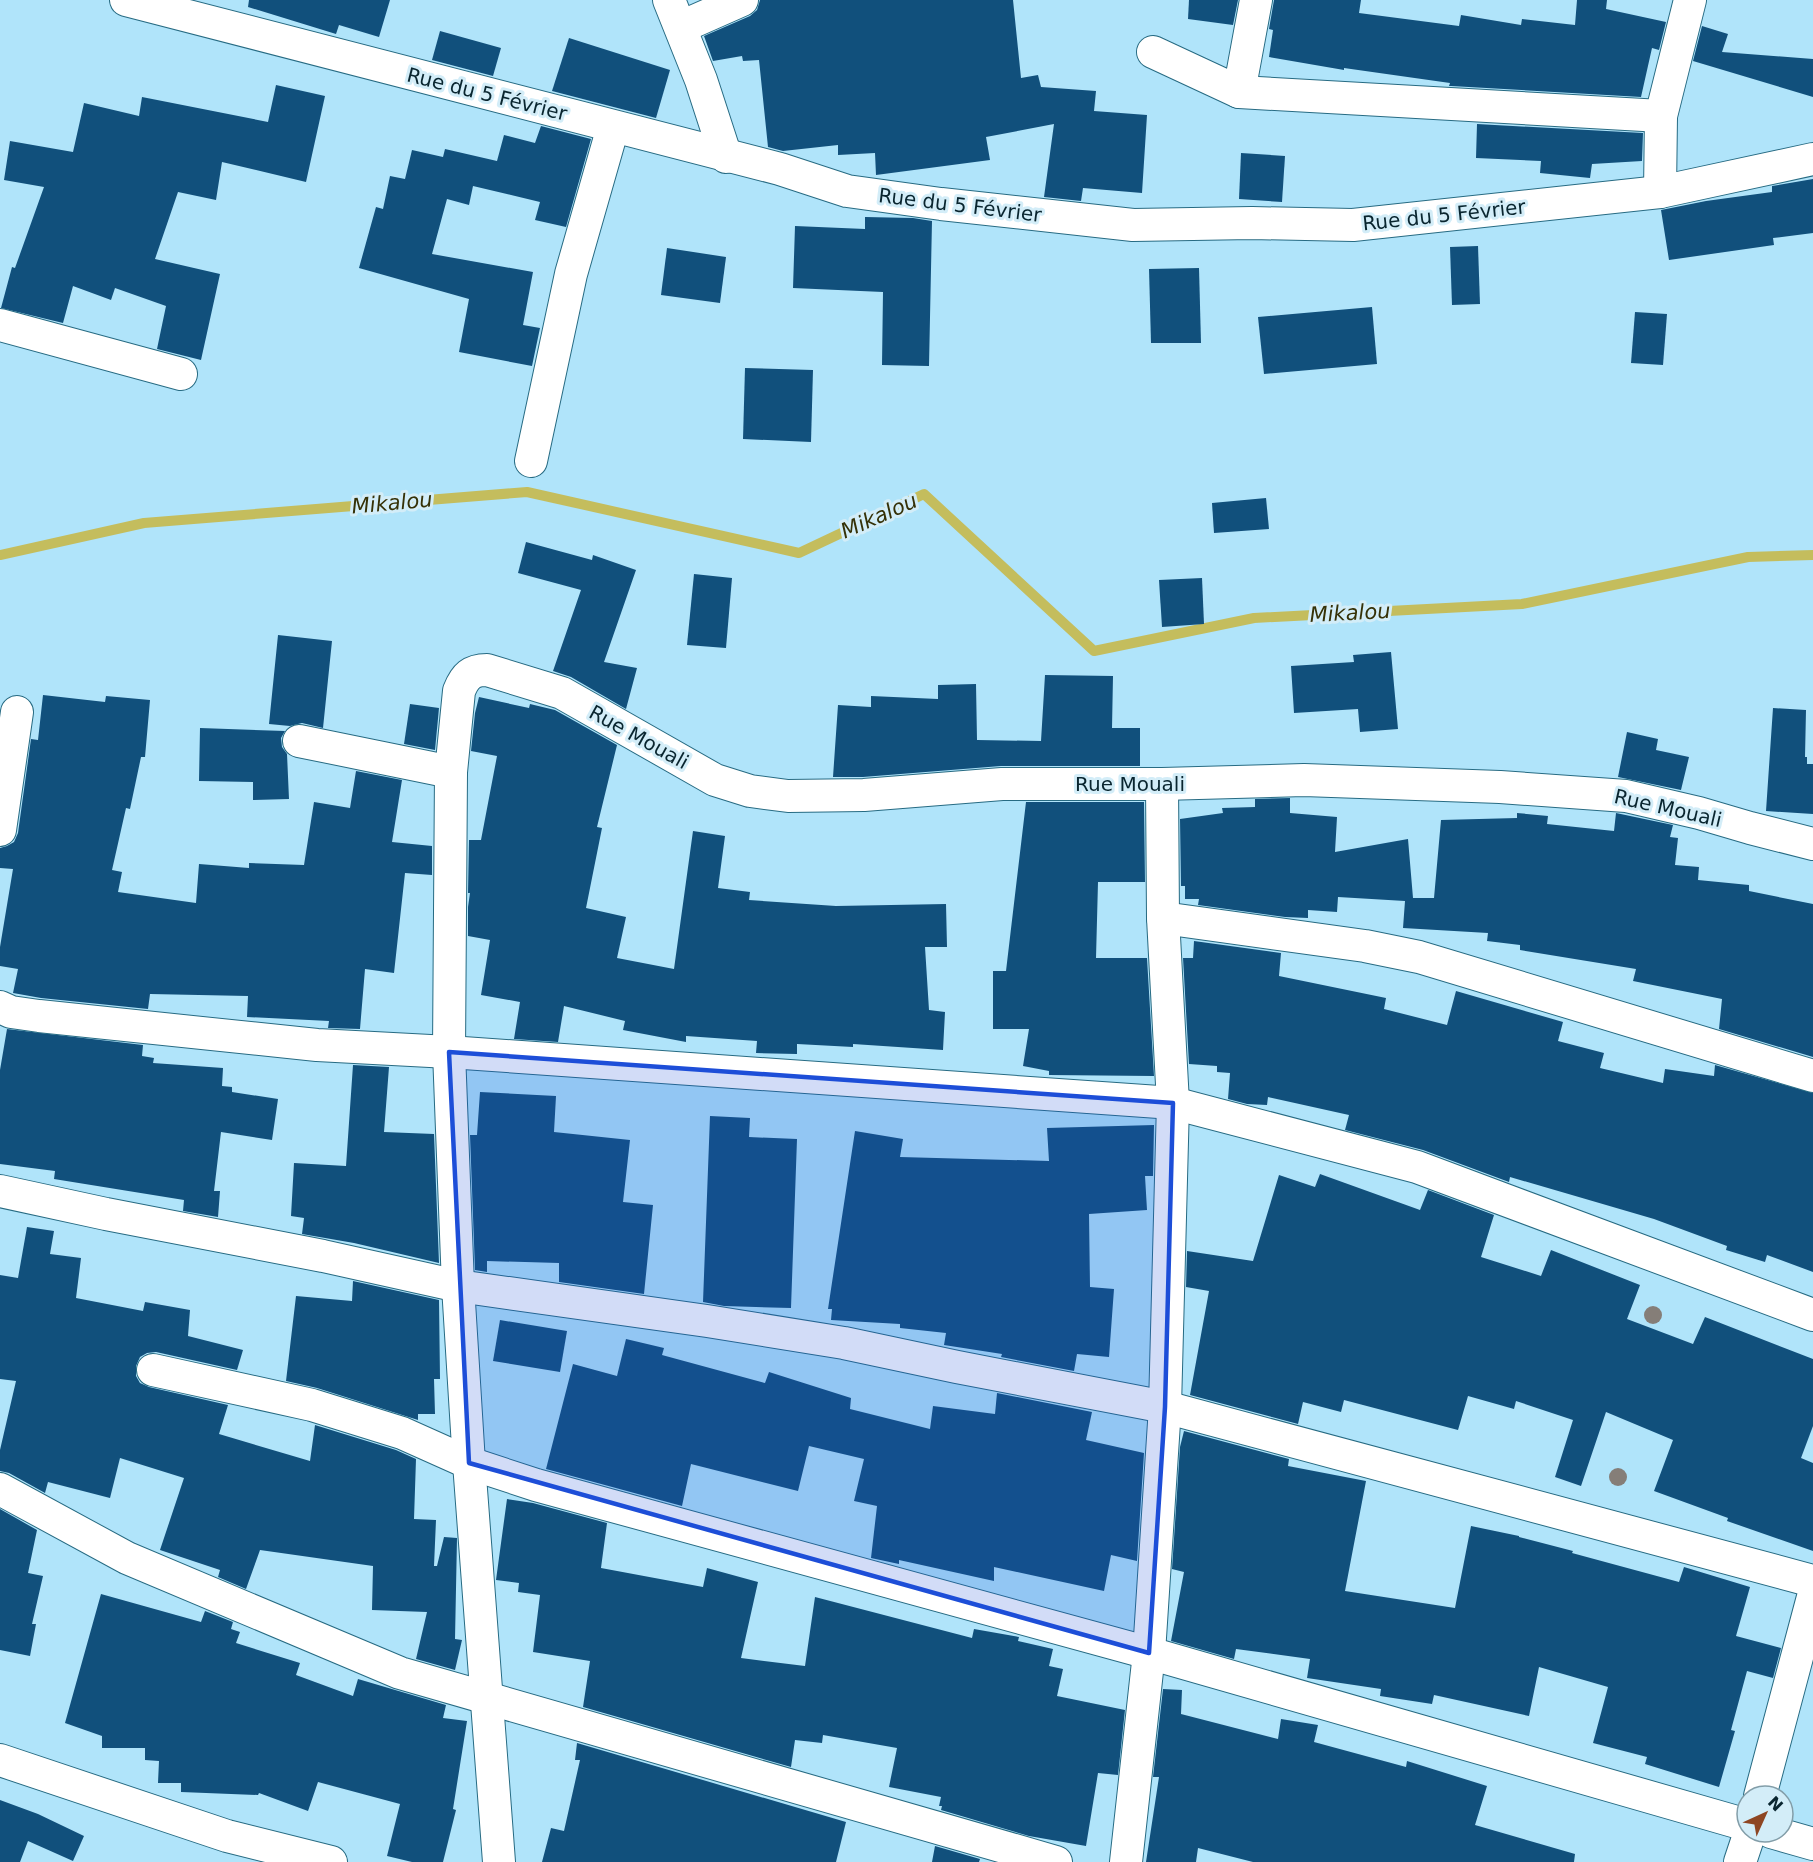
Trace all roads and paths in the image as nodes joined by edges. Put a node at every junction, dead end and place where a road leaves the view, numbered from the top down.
1 (126, 0) edge
2 (742, 0) edge
3 (1257, 0) edge
4 (1690, 0) edge
5 (675, 13) edge
6 (1153, 52) dead end
7 (1239, 92) junction
8 (1661, 116) junction
9 (613, 127) junction
10 (726, 157) junction
11 (1813, 159) edge
12 (1660, 192) junction
13 (0, 326) edge
14 (181, 374) dead end
15 (531, 461) dead end
16 (17, 712) dead end
17 (299, 741) dead end
18 (451, 772) junction
19 (1162, 784) junction
20 (0, 830) edge
21 (1813, 844) edge
22 (1162, 918) junction
23 (0, 1007) edge
24 (449, 1052) junction
25 (1813, 1077) edge
26 (1173, 1103) junction
27 (0, 1191) edge
28 (458, 1286) junction
29 (1813, 1315) edge
30 (153, 1370) dead end
31 (1165, 1407) junction
32 (469, 1463) junction
33 (0, 1489) edge
34 (1813, 1581) edge
35 (1813, 1597) edge
36 (1149, 1653) junction
37 (486, 1697) junction
38 (0, 1760) edge
39 (1763, 1784) edge
40 (1735, 1822) edge
41 (1795, 1839) edge
42 (1746, 1844) edge
43 (1813, 1844) edge
44 (331, 1862) edge
45 (499, 1862) edge
46 (1056, 1862) edge
47 (1126, 1862) edge
48 (1740, 1862) edge

1 - 9 street, Rue du 5 Février
2 - 5 street
3 - 7 street
4 - 8 street
5 - 10 street
6 - 7 street
7 - 8 street
8 - 12 street
9 - 10 street, Rue du 5 Février
9 - 15 street
10 - 12 street, Rue du 5 Février
11 - 12 street, Rue du 5 Février
13 - 14 street
16 - 20 street
17 - 18 street
18 - 19 street, Rue Mouali
18 - 24 street
19 - 21 street, Rue Mouali
19 - 22 street
22 - 25 street
22 - 26 street
23 - 24 street
24 - 26 street
24 - 28 street
26 - 29 street
26 - 31 street
27 - 28 street
28 - 31 street
28 - 32 street
30 - 32 street
31 - 34 street
31 - 36 street
32 - 36 street
32 - 37 street
33 - 37 street
35 - 39 street
36 - 40 street
36 - 47 street
37 - 45 street
37 - 46 street
38 - 44 street
41 - 43 street
42 - 48 street

